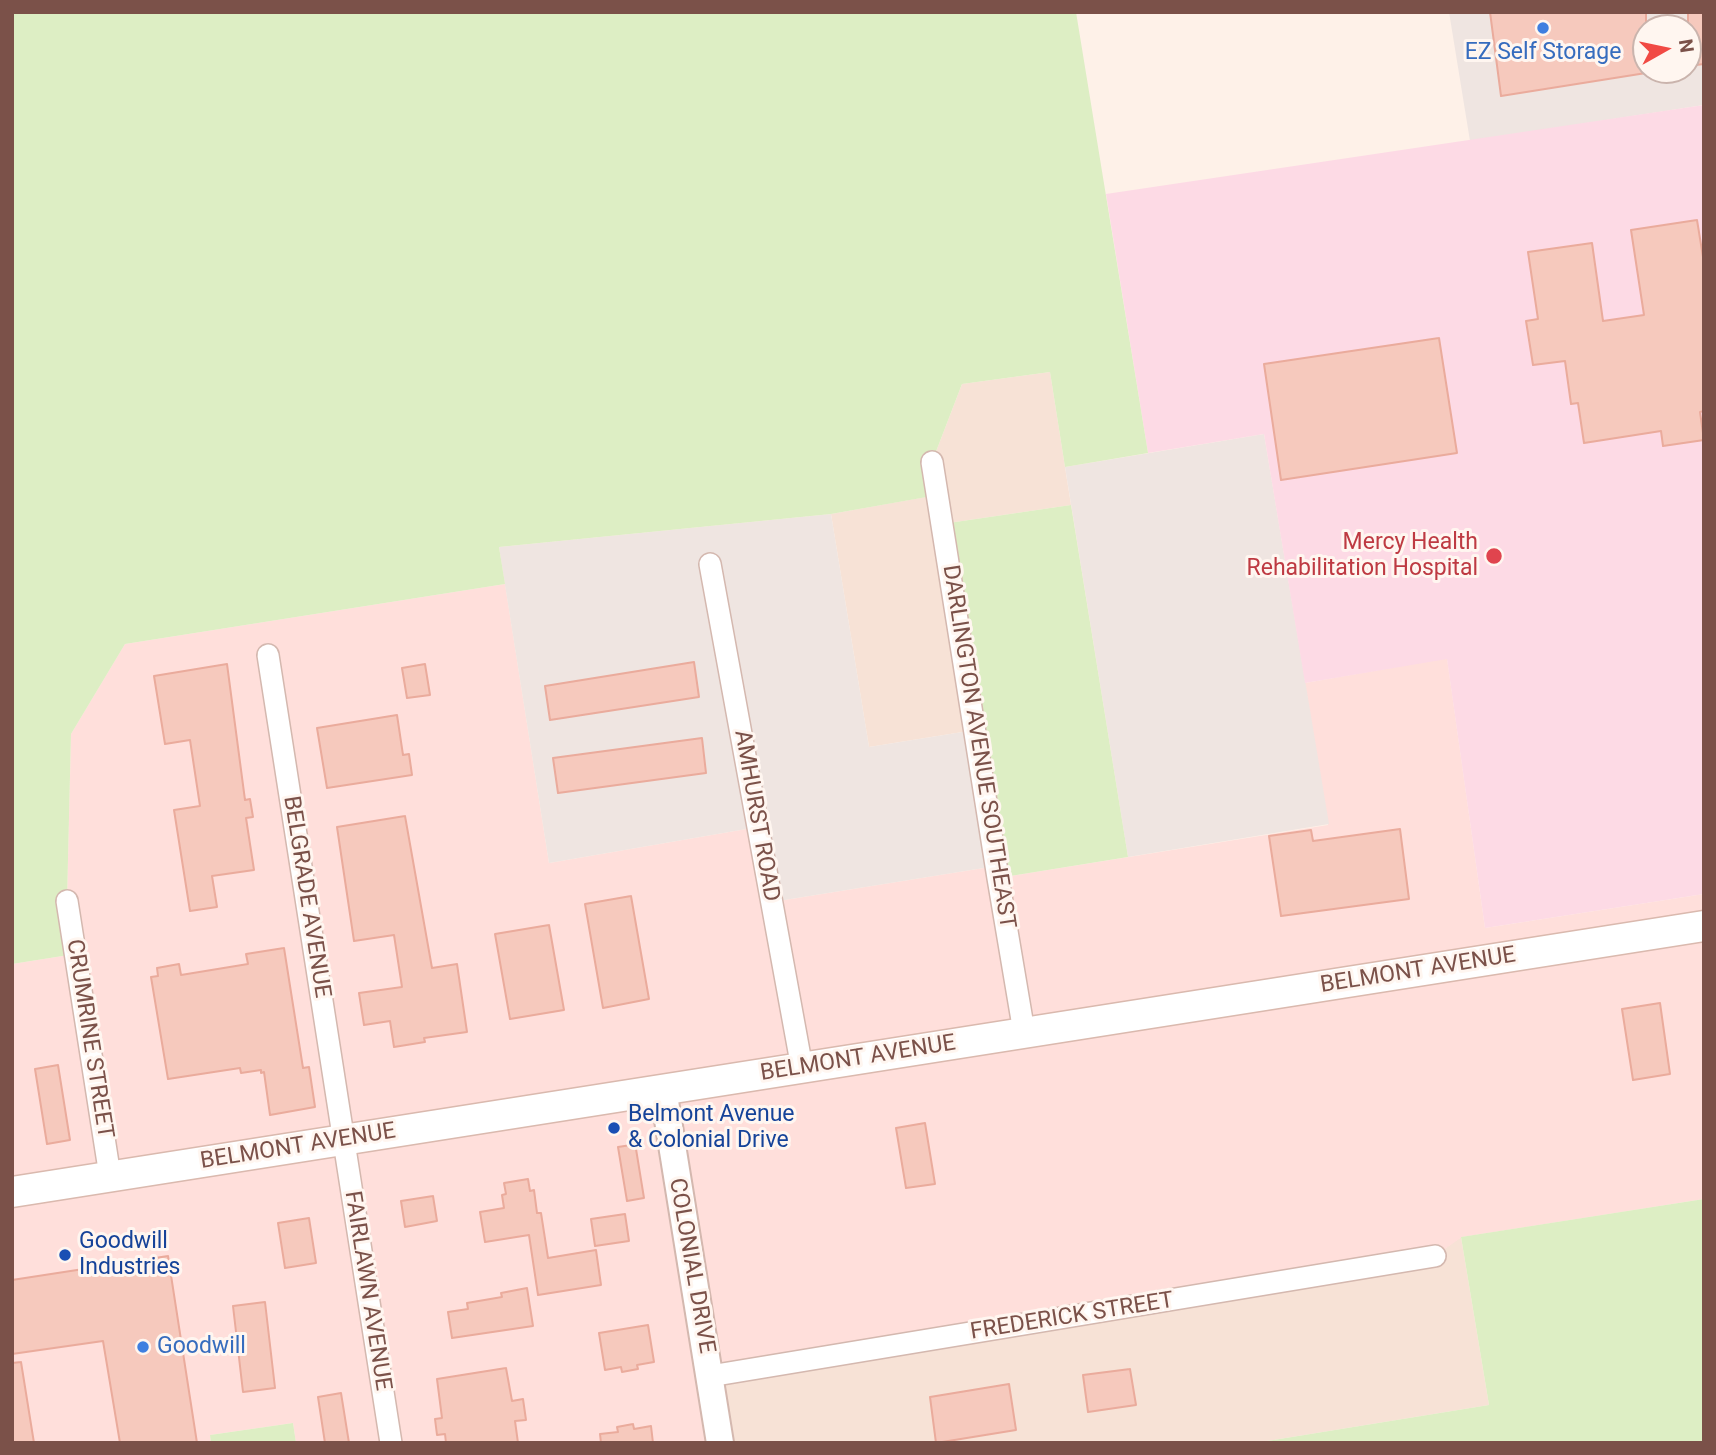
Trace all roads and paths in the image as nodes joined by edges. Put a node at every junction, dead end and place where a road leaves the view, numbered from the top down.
1 (932, 462) dead end
2 (710, 564) dead end
3 (268, 655) dead end
4 (67, 901) dead end
5 (1704, 926) edge
6 (1024, 1032) junction
7 (802, 1068) junction
8 (663, 1089) junction
9 (343, 1140) junction
10 (110, 1176) junction
11 (12, 1192) edge
12 (1434, 1256) dead end
13 (710, 1376) junction
14 (391, 1443) edge
15 (720, 1443) edge

1 - 6 street, DARLINGTON AVENUE SOUTHEAST
2 - 7 street, AMHURST ROAD
3 - 9 street, BELGRADE AVENUE
4 - 10 street, CRUMRINE STREET
5 - 6 main road, BELMONT AVENUE
6 - 7 main road, BELMONT AVENUE
7 - 8 main road, BELMONT AVENUE
8 - 9 main road, BELMONT AVENUE
8 - 13 street, COLONIAL DRIVE
9 - 10 main road, BELMONT AVENUE
9 - 14 street, FAIRLAWN AVENUE
10 - 11 main road, BELMONT AVENUE
12 - 13 street, FREDERICK STREET
13 - 15 street, COLONIAL DRIVE

